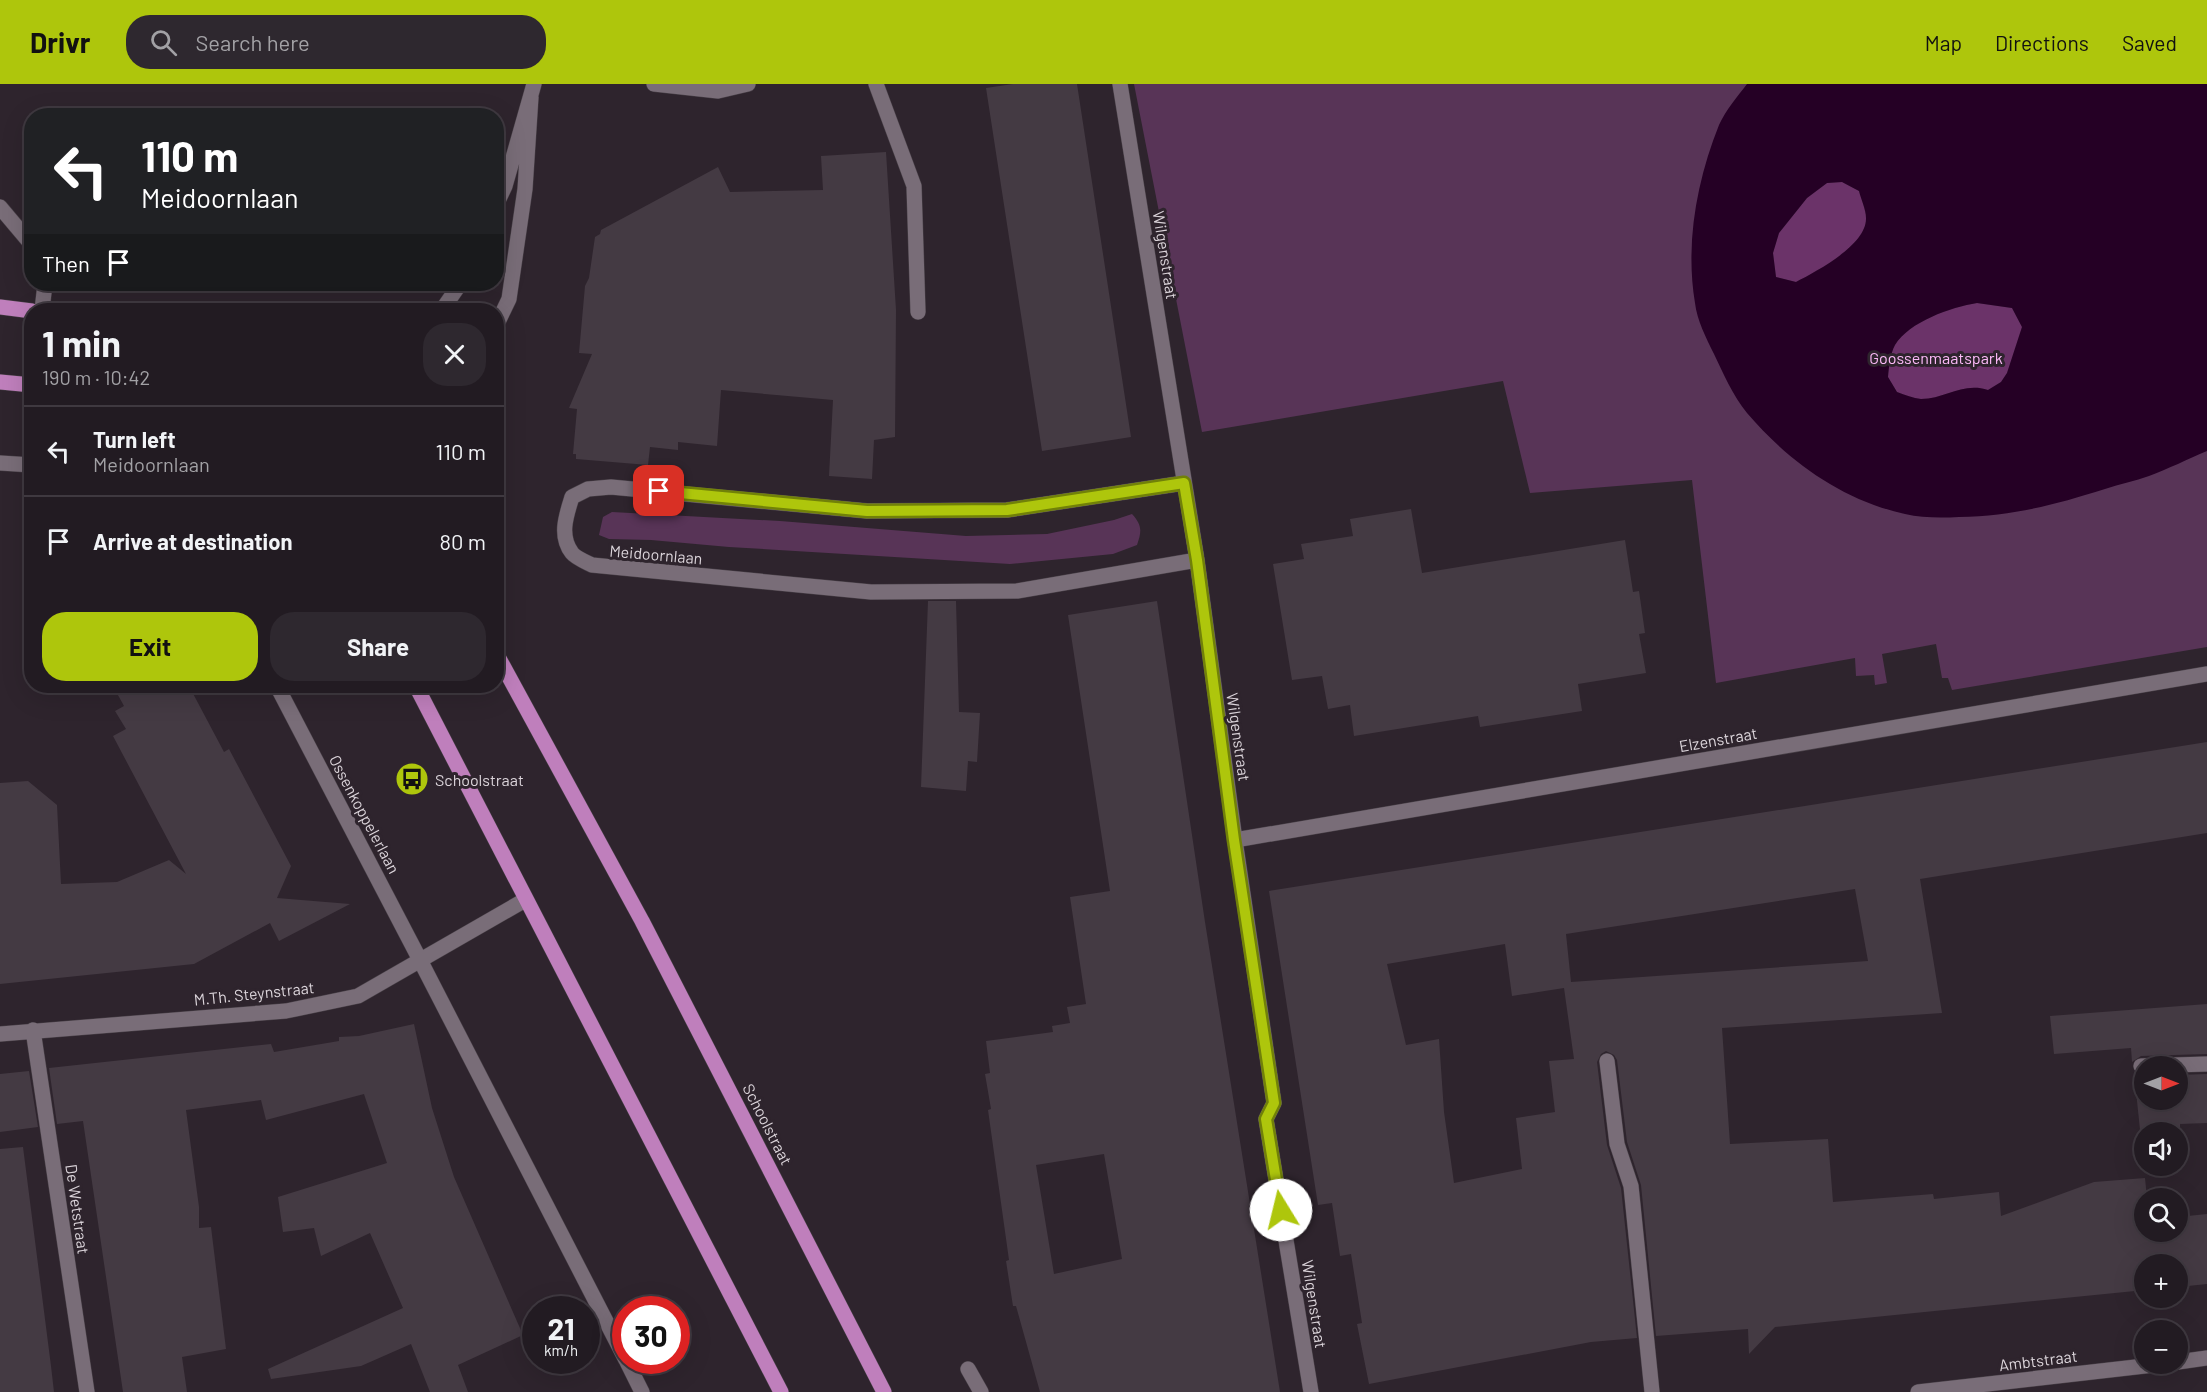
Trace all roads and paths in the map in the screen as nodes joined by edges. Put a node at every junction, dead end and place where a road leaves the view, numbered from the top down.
1 (654, 84) edge
2 (748, 84) edge
3 (876, 84) edge
4 (1120, 84) edge
5 (533, 91) edge
6 (504, 188) edge
7 (0, 207) edge
8 (24, 236) edge
9 (0, 307) edge
10 (504, 309) edge
11 (24, 310) edge
12 (918, 312) dead end
13 (0, 382) edge
14 (24, 384) edge
15 (0, 463) edge
16 (24, 464) edge
17 (1184, 483) junction
18 (1197, 560) junction
19 (504, 668) edge
20 (2207, 674) edge
21 (281, 693) edge
22 (420, 693) edge
23 (1234, 840) junction
24 (525, 900) junction
25 (420, 960) junction
26 (33, 1030) junction
27 (0, 1034) edge
28 (1607, 1061) dead end
29 (2207, 1064) edge
30 (2188, 1065) edge
31 (612, 1333) edge
32 (2207, 1358) edge
33 (2188, 1361) edge
34 (2134, 1367) edge
35 (968, 1369) dead end
36 (633, 1374) edge
37 (87, 1392) edge
38 (642, 1392) edge
39 (782, 1392) edge
40 (884, 1392) edge
41 (981, 1392) edge
42 (1311, 1392) edge
43 (1652, 1392) edge
44 (1918, 1392) edge

1 - 2 street
3 - 12 street
4 - 17 street, Wilgenstraat
5 - 6 street
5 - 10 street
7 - 8 street
9 - 11 main road
13 - 14 main road
15 - 16 street
17 - 18 street, Wilgenstraat
17 - 18 street, Meidoornlaan
18 - 23 street, Wilgenstraat
19 - 40 main road, Schoolstraat
20 - 23 street, Elzenstraat
21 - 25 street, Ossenkoppelerlaan
22 - 24 main road
23 - 42 street, Wilgenstraat
24 - 25 street, M.Th. Steynstraat
24 - 39 main road
25 - 26 street, M.Th. Steynstraat
25 - 31 street
26 - 27 street, M.Th. Steynstraat
26 - 37 street, De Wetstraat
28 - 43 street
29 - 30 street
32 - 33 street
34 - 44 street, Ambtstraat
35 - 41 street
36 - 38 street

